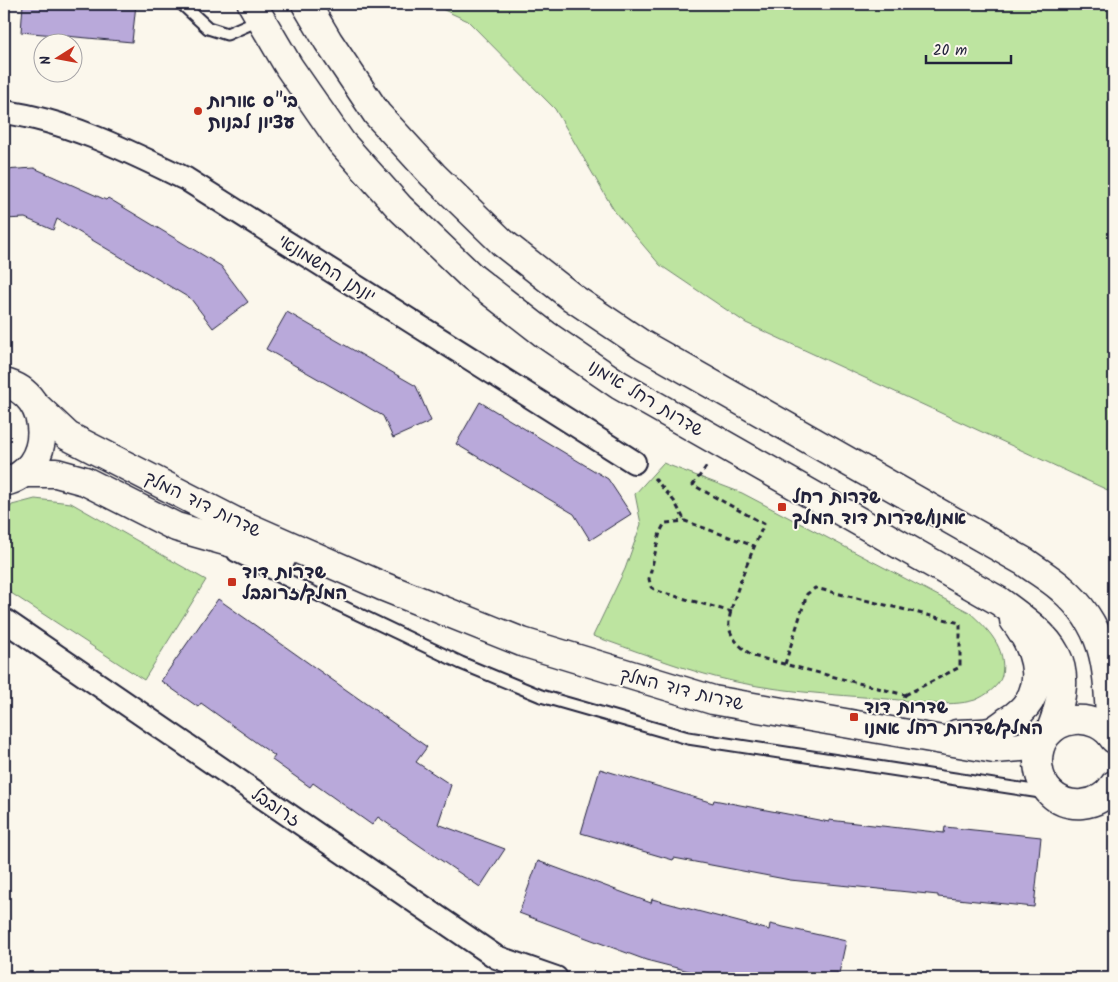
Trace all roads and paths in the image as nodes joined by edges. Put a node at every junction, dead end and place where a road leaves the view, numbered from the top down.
1 (182, 4) edge
2 (306, 4) edge
3 (256, 11) edge
4 (4, 112) edge
5 (4, 383) edge
6 (35, 405) junction
7 (723, 444) junction
8 (634, 462) joint
9 (10, 480) edge
10 (685, 521) junction
11 (176, 527) junction
12 (754, 546) junction
13 (382, 586) junction
14 (999, 601) junction
15 (732, 612) junction
16 (4, 620) edge
17 (785, 664) junction
18 (905, 695) junction
19 (907, 734) junction
20 (1047, 734) junction
21 (1113, 737) edge
22 (994, 749) junction
23 (1047, 790) junction
24 (1112, 792) edge
25 (556, 978) edge

1 - 3 lane
2 - 21 street
3 - 7 street, שדרות רחל אימנו
4 - 8 street, יונתן החשמונאי
5 - 6 street, שדרות דוד המלך
6 - 9 street
6 - 13 street, שדרות דוד המלך
7 - 12 path
7 - 14 street, שדרות רחל אימנו
8 - 10 path
9 - 11 street, שדרות דוד המלך
10 - 12 path
10 - 15 path
11 - 13 street, שדרות דוד המלך
11 - 23 lane
12 - 15 path
13 - 19 street, שדרות דוד המלך
14 - 19 street
14 - 20 street, שדרות רחל אימנו
15 - 17 path
16 - 25 street, זרובבל
17 - 18 path
17 - 18 path
18 - 19 path
19 - 22 street, שדרות דוד המלך
20 - 21 street, שדרות דוד המלך
20 - 22 street, שדרות דוד המלך
20 - 23 street, שדרות רחל אימנו
22 - 23 street, שדרות דוד המלך
23 - 24 street, שדרות דוד המלך

